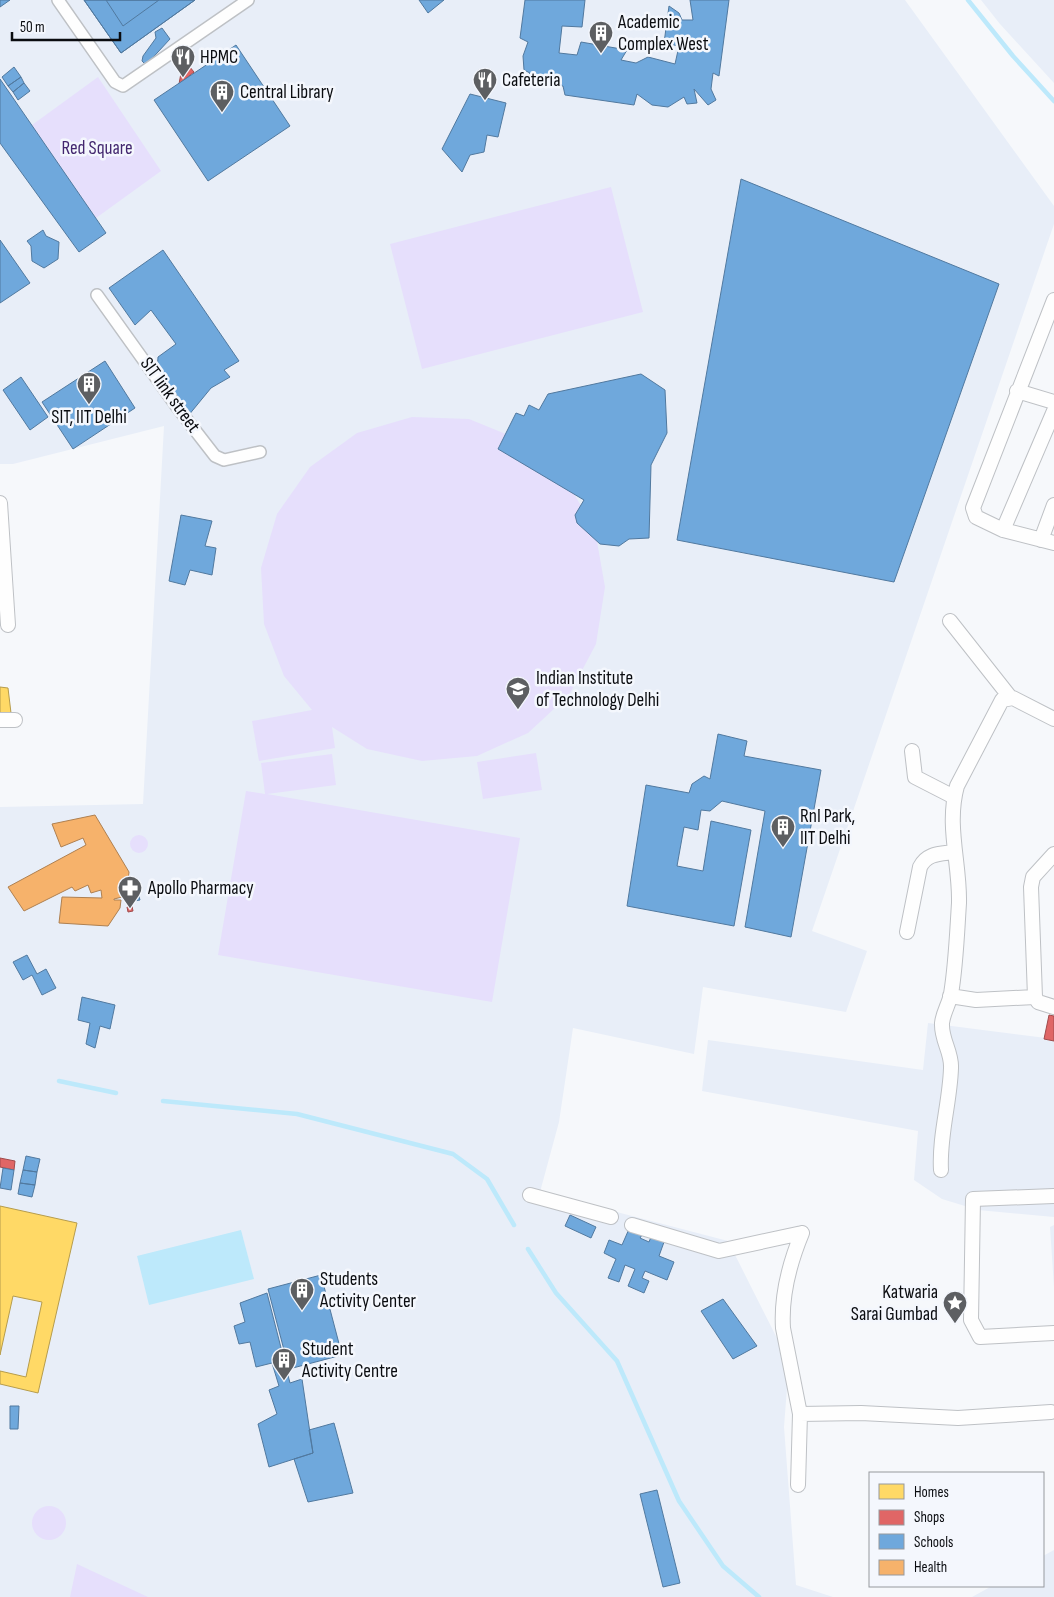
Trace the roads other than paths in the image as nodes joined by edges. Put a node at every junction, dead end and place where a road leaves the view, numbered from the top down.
1 (58, 0) edge
2 (248, 0) edge
3 (97, 295) dead end
4 (1054, 300) edge
5 (1017, 391) junction
6 (1054, 402) edge
7 (1054, 411) edge
8 (260, 452) dead end
9 (0, 504) edge
10 (1054, 505) edge
11 (1003, 530) junction
12 (1047, 541) edge
13 (2, 567) edge
14 (950, 622) dead end
15 (8, 625) dead end
16 (1010, 697) junction
17 (1054, 718) edge
18 (0, 720) edge
19 (15, 720) dead end
20 (912, 751) dead end
21 (954, 797) junction
22 (954, 852) junction
23 (1054, 854) edge
24 (907, 932) dead end
25 (950, 996) junction
26 (1035, 997) junction
27 (1054, 1007) edge
28 (941, 1170) dead end
29 (530, 1195) dead end
30 (1054, 1196) edge
31 (611, 1217) dead end
32 (632, 1225) dead end
33 (1054, 1333) edge
34 (1053, 1409) edge
35 (800, 1414) junction
36 (798, 1485) dead end

1 - 2 street
3 - 8 street, SIT link street
4 - 5 street
5 - 6 street
5 - 11 street
7 - 11 street
9 - 13 street
10 - 12 street
11 - 12 street
13 - 15 street
14 - 16 street
16 - 17 street
16 - 21 street
18 - 19 street
20 - 21 street
21 - 22 street
22 - 24 street
22 - 25 street
23 - 26 street
25 - 26 street
25 - 28 street
26 - 27 street
29 - 31 street
30 - 33 street
32 - 35 street
34 - 35 street
35 - 36 street

